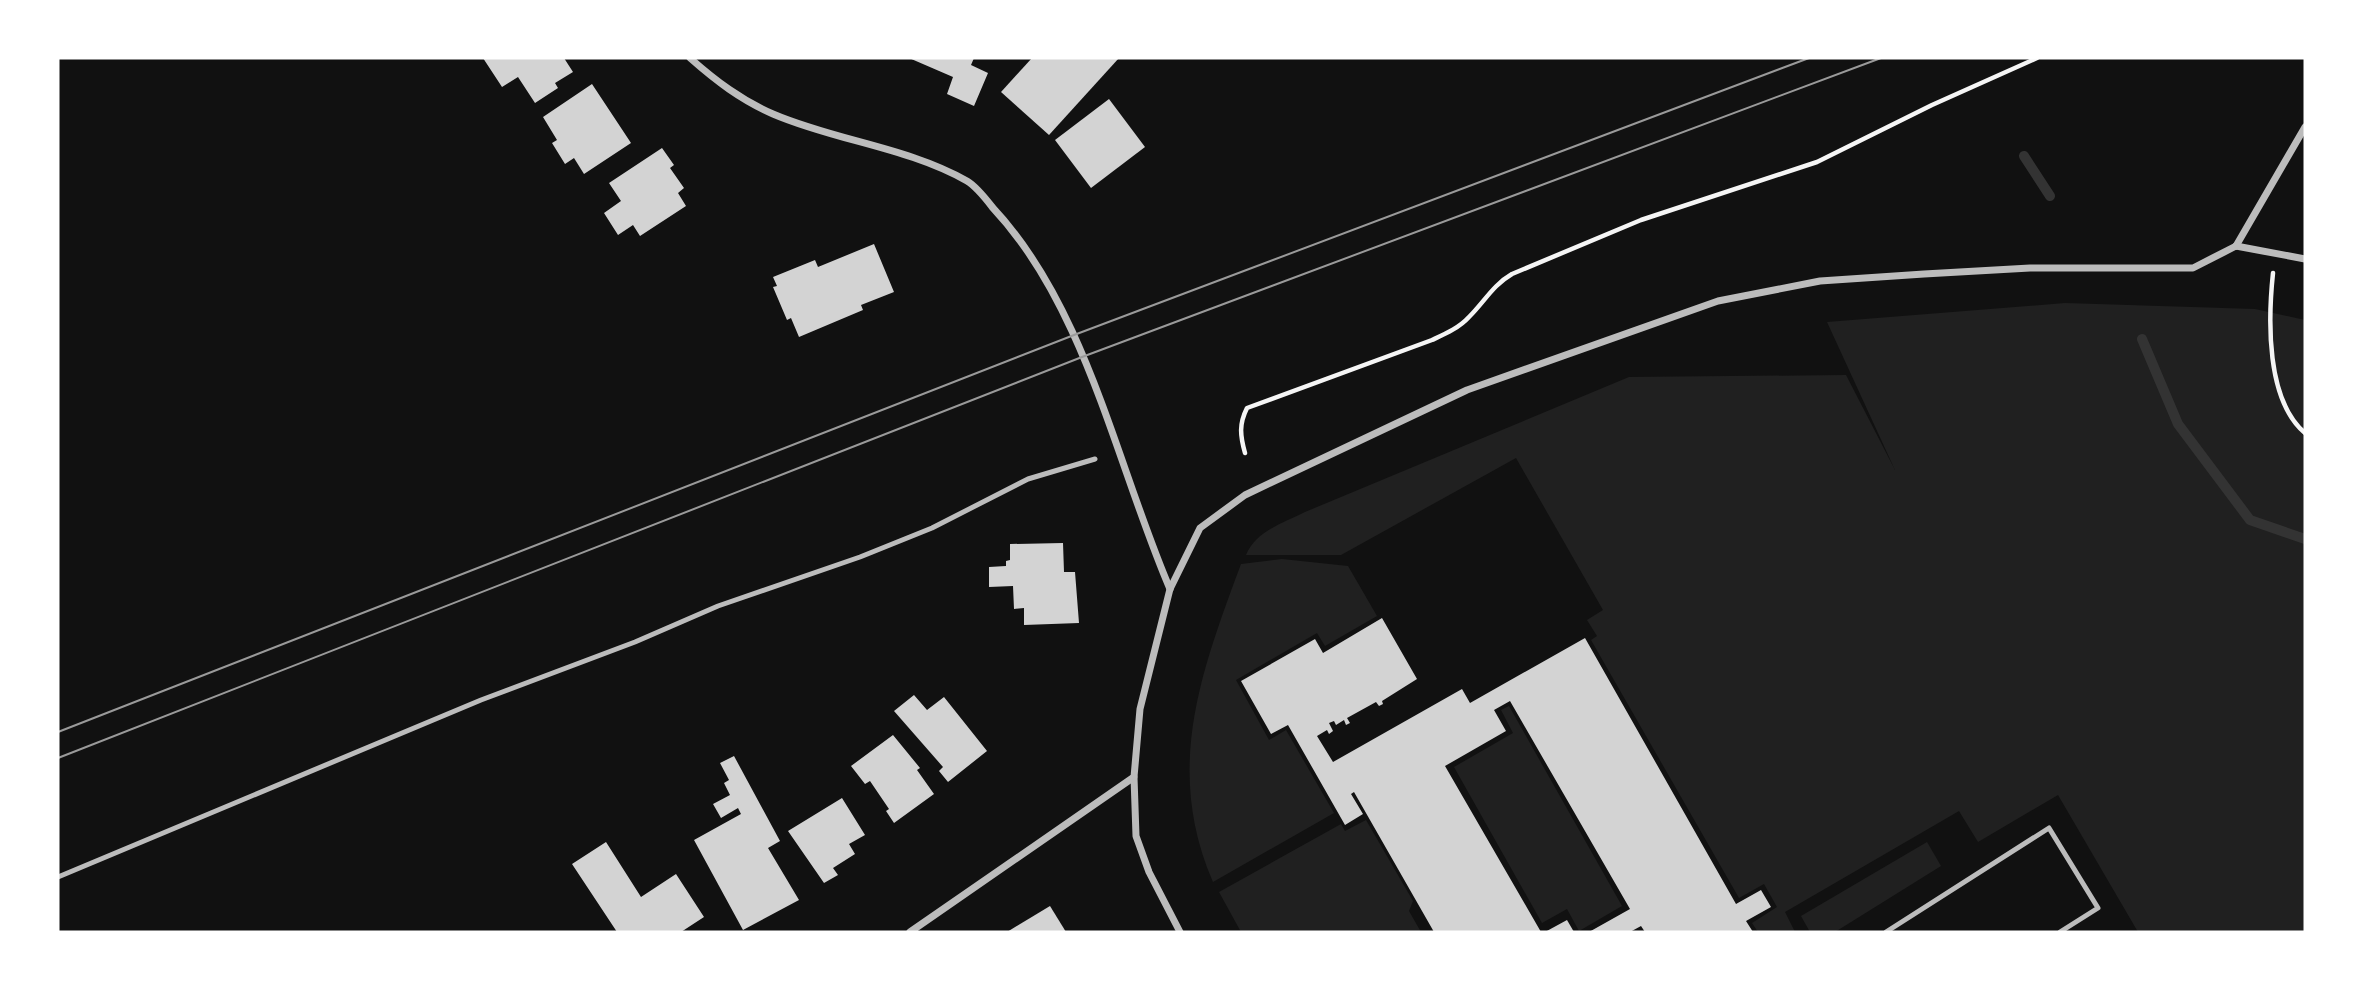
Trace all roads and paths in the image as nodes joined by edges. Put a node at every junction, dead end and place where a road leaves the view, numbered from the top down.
1 (690, 58) edge
2 (2037, 58) edge
3 (2305, 127) edge
4 (2236, 246) junction
5 (2276, 255) junction
6 (2305, 259) edge
7 (2305, 433) edge
8 (1245, 453) dead end
9 (1095, 459) dead end
10 (1170, 589) junction
11 (1134, 777) junction
12 (58, 877) edge
13 (910, 932) edge
14 (1180, 932) edge
15 (1886, 932) edge
16 (2060, 932) edge

1 - 10 street
2 - 8 path
3 - 4 street
4 - 5 street
4 - 10 street
5 - 6 street
5 - 7 path
9 - 12 lane
10 - 11 street
11 - 13 street
11 - 14 street
15 - 16 lane

